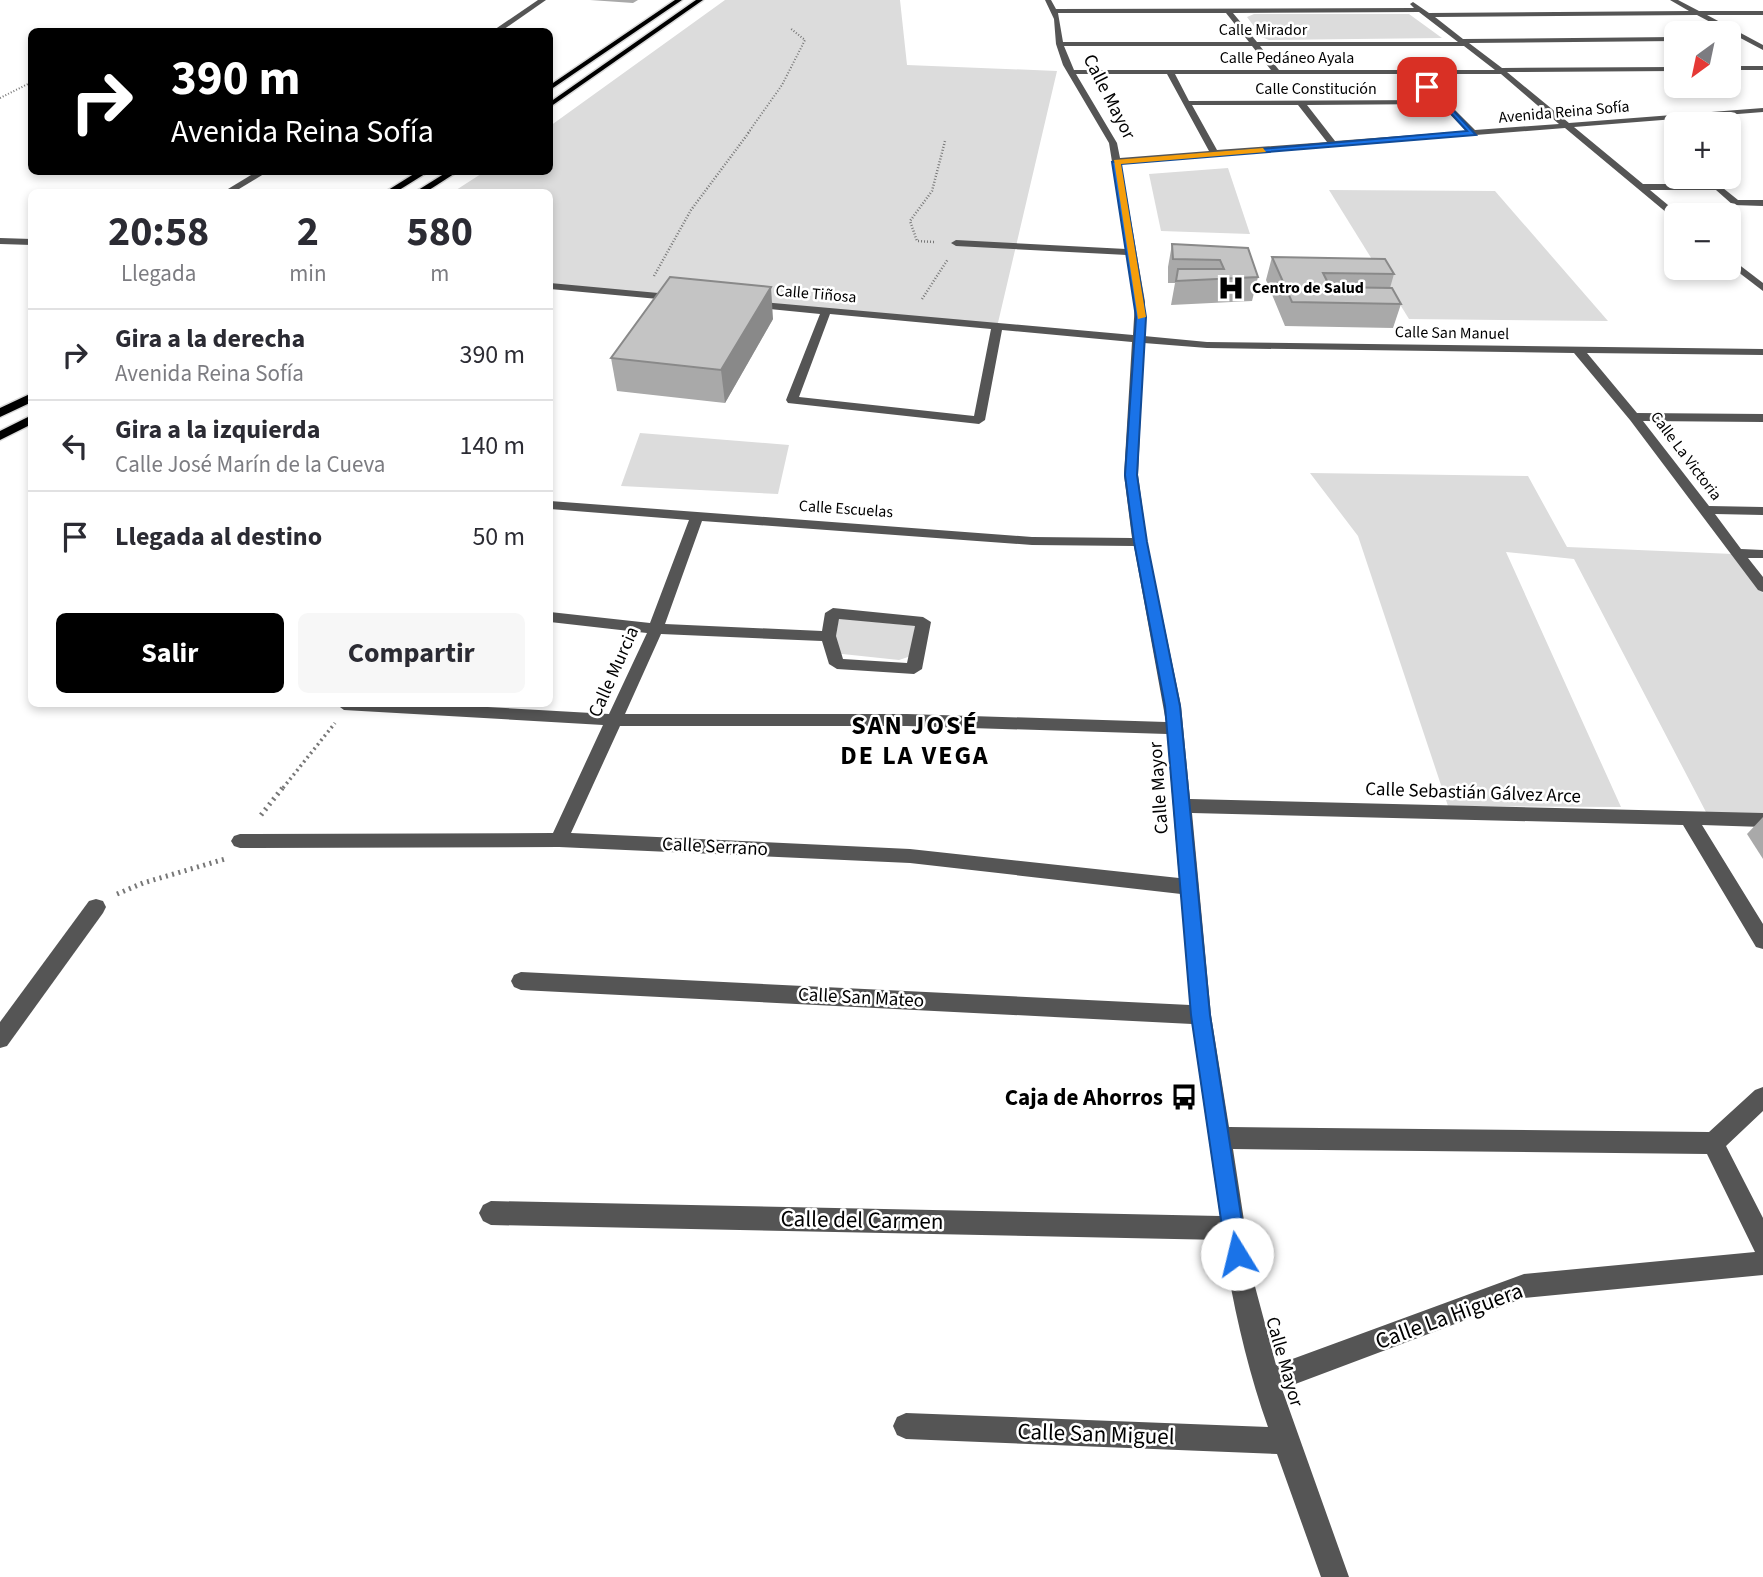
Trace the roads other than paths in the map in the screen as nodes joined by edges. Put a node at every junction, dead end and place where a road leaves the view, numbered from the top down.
1 (543, 0) edge
2 (679, 0) edge
3 (700, 0) edge
4 (1407, 0) edge
5 (1672, 0) edge
6 (1051, 6) edge
7 (1228, 11) junction
8 (1424, 12) junction
9 (1763, 13) edge
10 (1698, 14) junction
11 (500, 28) edge
12 (1741, 38) edge
13 (1745, 38) junction
14 (1664, 39) edge
15 (1464, 42) junction
16 (1060, 44) junction
17 (1254, 44) junction
18 (1763, 48) edge
19 (1741, 68) edge
20 (1763, 68) edge
21 (1664, 69) edge
22 (1501, 71) junction
23 (1072, 72) junction
24 (1277, 72) junction
25 (1412, 72) junction
26 (1170, 73) junction
27 (553, 86) edge
28 (1442, 102) junction
29 (553, 103) edge
30 (1189, 103) junction
31 (1301, 103) junction
32 (1763, 110) edge
33 (1565, 126) junction
34 (1473, 133) junction
35 (1333, 144) junction
36 (1216, 154) junction
37 (1116, 162) junction
38 (257, 175) edge
39 (418, 175) edge
40 (447, 175) edge
41 (1641, 187) junction
42 (233, 189) edge
43 (395, 189) edge
44 (425, 189) edge
45 (1763, 203) edge
46 (1664, 206) edge
47 (0, 242) edge
48 (28, 242) edge
49 (956, 243) road end
50 (1132, 252) junction
51 (1741, 270) edge
52 (553, 286) edge
53 (1763, 288) edge
54 (696, 299) edge
55 (735, 303) edge
56 (826, 311) junction
57 (997, 327) junction
58 (1141, 340) junction
59 (1577, 349) junction
60 (1763, 352) edge
61 (28, 399) edge
62 (0, 413) edge
63 (1634, 417) junction
64 (1763, 418) edge
65 (28, 421) edge
66 (0, 436) edge
67 (553, 505) edge
68 (1704, 510) junction
69 (1763, 511) edge
70 (697, 516) junction
71 (1140, 542) junction
72 (1736, 553) junction
73 (1763, 554) edge
74 (1763, 587) edge
75 (553, 617) edge
76 (656, 629) junction
77 (828, 636) junction
78 (395, 707) edge
79 (616, 720) junction
80 (1175, 728) junction
81 (1182, 806) junction
82 (1689, 820) junction
83 (1763, 820) edge
84 (559, 840) junction
85 (240, 841) dead end
86 (1187, 887) junction
87 (96, 907) dead end
88 (1763, 942) edge
89 (521, 981) dead end
90 (1201, 1015) junction
91 (0, 1039) edge
92 (1763, 1097) edge
93 (1219, 1139) junction
94 (1713, 1143) junction
95 (491, 1213) dead end
96 (1232, 1228) junction
97 (1763, 1243) edge
98 (1763, 1263) edge
99 (1266, 1382) junction
100 (906, 1426) dead end
101 (1286, 1441) junction
102 (1335, 1577) edge

1 - 11 street
2 - 27 main road
3 - 29 main road
4 - 8 street
5 - 10 street
6 - 7 street
6 - 16 street, Calle Mayor
7 - 8 street
7 - 17 street
8 - 10 street
8 - 15 street
9 - 10 street
10 - 13 street
12 - 13 street
13 - 18 street
14 - 15 street, Calle Mirador
15 - 17 street, Calle Mirador
15 - 22 street
16 - 17 street, Calle Mirador
16 - 23 street, Calle Mayor
17 - 24 street
19 - 20 street
21 - 22 street, Calle Pedáneo Ayala
22 - 25 street, Calle Pedáneo Ayala
22 - 33 street
23 - 26 street, Calle Pedáneo Ayala
23 - 37 street, Calle Mayor
24 - 25 street, Calle Pedáneo Ayala
24 - 26 street, Calle Pedáneo Ayala
25 - 28 street
26 - 30 street
28 - 31 street, Calle Constitución
28 - 34 street
30 - 31 street, Calle Constitución
30 - 36 street
31 - 35 street
32 - 33 street, Avenida Reina Sofía
33 - 34 street, Avenida Reina Sofía
33 - 41 street
34 - 35 street, Avenida Reina Sofía
35 - 36 street, Avenida Reina Sofía
36 - 37 street, Avenida Reina Sofía
37 - 50 street, Calle Mayor
38 - 42 street
39 - 43 main road
40 - 44 main road
41 - 45 street
41 - 46 street
47 - 48 street
49 - 50 street
50 - 58 street, Calle Mayor
51 - 53 street
52 - 54 street
55 - 56 street, Calle Tiñosa
56 - 57 street, Calle Tiñosa
56 - 57 street
57 - 58 street, Calle San Manuel
58 - 59 street, Calle San Manuel
58 - 71 street, Calle Mayor
59 - 60 street, Calle San Manuel
59 - 63 street, Calle La Victoria
61 - 62 main road
63 - 64 street
63 - 68 street, Calle La Victoria
65 - 66 main road
67 - 70 street, Calle Escuelas
68 - 69 street
68 - 72 street, Calle La Victoria
70 - 71 street, Calle Escuelas
70 - 76 street, Calle Murcia
71 - 80 street, Calle Mayor
72 - 73 street
72 - 74 street, Calle La Victoria
75 - 76 street
76 - 77 street
76 - 79 street, Calle Murcia
77 - 77 street
78 - 79 street
79 - 80 street
79 - 84 street, Calle Murcia
80 - 81 street, Calle Mayor
81 - 82 street, Calle Sebastián Gálvez Arce
81 - 86 street, Calle Mayor
82 - 83 street, Calle Sebastián Gálvez Arce
82 - 88 street
84 - 85 street, Calle Serrano
84 - 86 street, Calle Serrano
86 - 90 street, Calle Mayor
87 - 91 street
89 - 90 street, Calle San Mateo
90 - 93 street, Calle Mayor
92 - 94 street
93 - 94 street
93 - 96 street, Calle Mayor
94 - 97 street
95 - 96 street, Calle del Carmen
96 - 99 street, Calle Mayor
98 - 99 street, Calle La Higuera
99 - 101 street, Calle Mayor
100 - 101 street, Calle San Miguel
101 - 102 street, Calle Mayor

